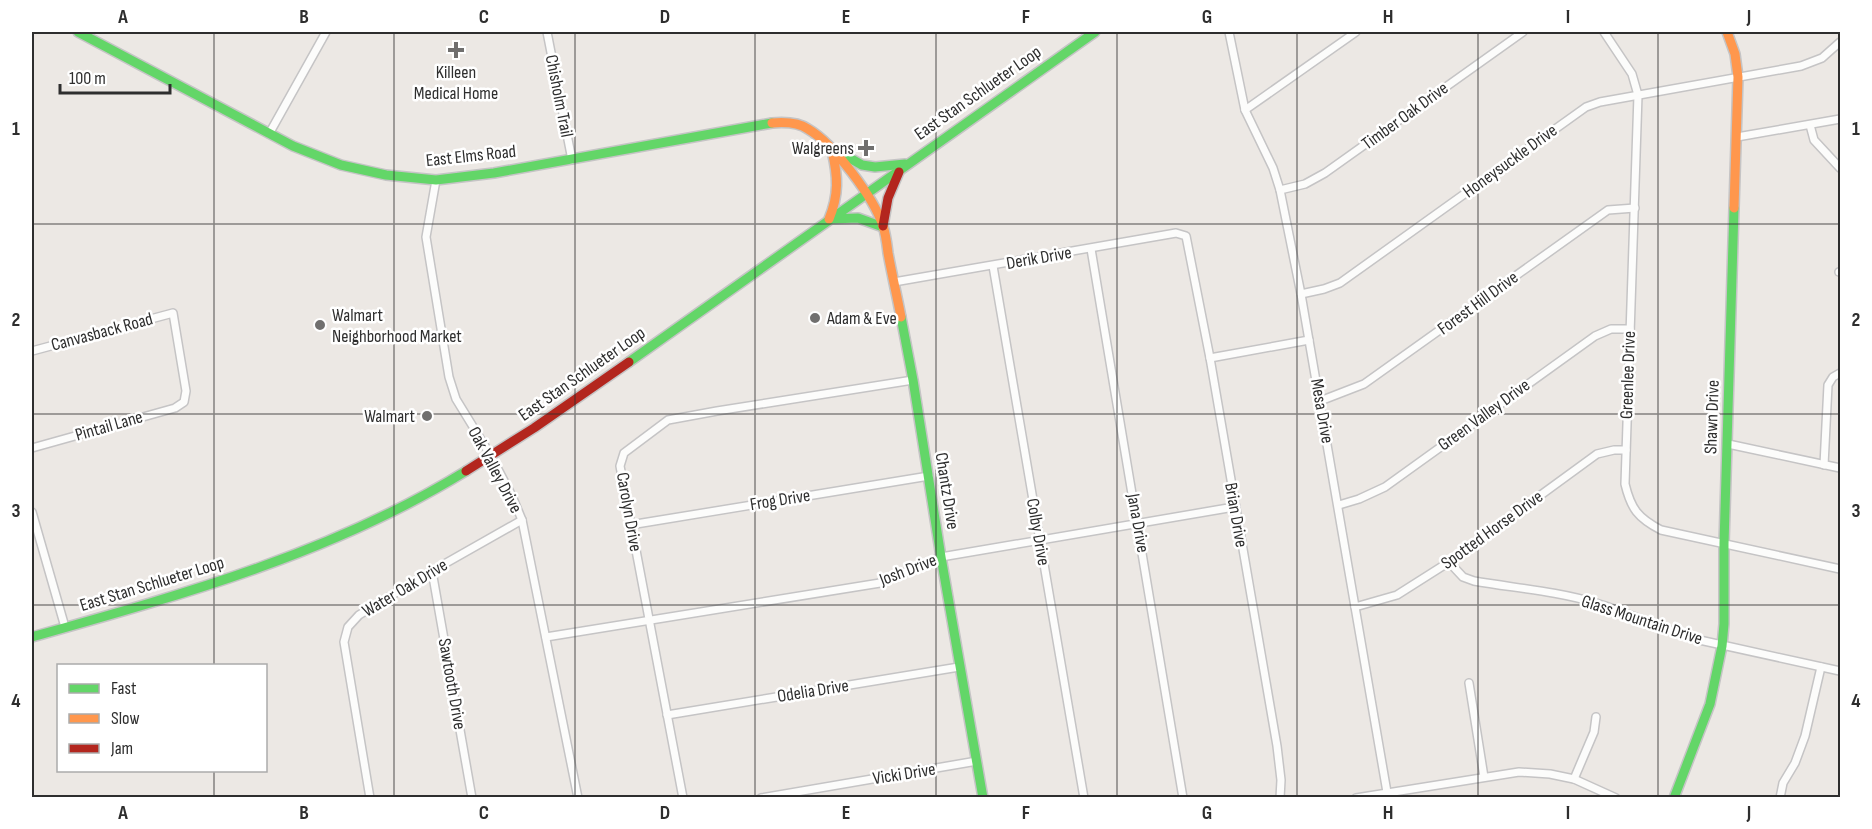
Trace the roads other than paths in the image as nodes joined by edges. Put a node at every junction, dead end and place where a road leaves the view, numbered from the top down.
1 (78, 32) edge
2 (326, 32) edge
3 (547, 32) edge
4 (1095, 32) edge
5 (1229, 32) edge
6 (1356, 32) edge
7 (1523, 32) edge
8 (1604, 32) edge
9 (1727, 32) edge
10 (1840, 42) edge
11 (1738, 77) junction
12 (1638, 95) junction
13 (1245, 110) junction
14 (1840, 120) edge
15 (1810, 125) junction
16 (269, 134) junction
17 (1737, 137) junction
18 (831, 148) junction
19 (572, 160) junction
20 (905, 165) junction
21 (1840, 168) edge
22 (436, 180) junction
23 (1280, 190) junction
24 (866, 193) junction
25 (1635, 208) junction
26 (829, 220) junction
27 (883, 227) junction
28 (1183, 234) joint
29 (1091, 249) junction
30 (993, 266) junction
31 (894, 282) junction
32 (1301, 294) junction
33 (1630, 328) junction
34 (1309, 340) junction
35 (32, 351) edge
36 (1210, 358) junction
37 (1840, 373) edge
38 (913, 380) junction
39 (1320, 401) junction
40 (184, 402) joint
41 (1728, 444) junction
42 (32, 448) edge
43 (1626, 450) junction
44 (491, 456) junction
45 (1824, 465) junction
46 (1840, 468) edge
47 (929, 476) junction
48 (1339, 505) junction
49 (1234, 507) junction
50 (32, 512) edge
51 (522, 520) junction
52 (1138, 523) junction
53 (630, 525) junction
54 (1040, 540) junction
55 (1724, 544) junction
56 (941, 557) junction
57 (1449, 562) junction
58 (1840, 569) edge
59 (432, 571) junction
60 (1355, 606) junction
61 (649, 621) junction
62 (66, 627) junction
63 (546, 636) junction
64 (32, 637) edge
65 (1722, 646) junction
66 (960, 667) junction
67 (1821, 667) junction
68 (1840, 671) edge
69 (1468, 683) dead end
70 (667, 715) junction
71 (1596, 717) dead end
72 (977, 761) junction
73 (1484, 777) junction
74 (1574, 779) junction
75 (1388, 795) edge
76 (370, 798) edge
77 (472, 798) edge
78 (578, 798) edge
79 (683, 798) edge
80 (761, 798) edge
81 (983, 798) edge
82 (1084, 798) edge
83 (1184, 798) edge
84 (1280, 798) edge
85 (1356, 798) edge
86 (1616, 798) edge
87 (1674, 798) edge
88 (1780, 798) edge

1 - 16 main road, East Elms Road
2 - 16 street
3 - 19 street, Chisholm Trail
4 - 20 main road, East Stan Schlueter Loop
5 - 13 street, Mesa Drive
6 - 13 street
7 - 23 street, Timber Oak Drive
8 - 12 street, Greenlee Drive
9 - 11 main road, Shawn Drive
10 - 11 street, Honeysuckle Drive
11 - 12 street, Honeysuckle Drive
11 - 17 main road, Shawn Drive
12 - 25 street, Greenlee Drive
12 - 32 street, Honeysuckle Drive
13 - 23 street, Mesa Drive
14 - 15 street
15 - 17 street
15 - 21 street
16 - 22 main road, East Elms Road
17 - 41 main road, Shawn Drive
18 - 19 main road, East Elms Road
18 - 20 main road
18 - 24 main road, East Elms Road
18 - 26 main road
19 - 22 main road, East Elms Road
20 - 24 main road, East Stan Schlueter Loop
20 - 27 main road
22 - 44 street, Oak Valley Drive
23 - 32 street, Mesa Drive
24 - 26 main road, East Stan Schlueter Loop
24 - 27 main road, Chantz Drive
25 - 33 street, Greenlee Drive
25 - 39 street, Forest Hill Drive
26 - 27 main road
26 - 44 main road, East Stan Schlueter Loop
27 - 31 main road, Chantz Drive
28 - 29 street, Derik Drive
28 - 36 street, Brian Drive
29 - 30 street, Derik Drive
29 - 52 street, Jana Drive
30 - 31 street, Derik Drive
30 - 54 street, Colby Drive
31 - 38 main road, Chantz Drive
32 - 34 street, Mesa Drive
33 - 43 street, Greenlee Drive
33 - 48 street, Green Valley Drive
34 - 36 street
34 - 39 street, Mesa Drive
35 - 40 street, Canvasback Road
36 - 49 street, Brian Drive
37 - 45 street
38 - 47 main road, Chantz Drive
38 - 53 street, Carolyn Drive
39 - 48 street, Mesa Drive
40 - 42 street, Pintail Lane
41 - 45 street
41 - 55 main road, Shawn Drive
43 - 55 street, Greenlee Drive
43 - 57 street, Spotted Horse Drive
44 - 51 street, Oak Valley Drive
44 - 62 main road, East Stan Schlueter Loop
45 - 46 street
47 - 53 street, Frog Drive
47 - 56 main road, Chantz Drive
48 - 60 street, Mesa Drive
49 - 52 street, Josh Drive
49 - 84 street, Brian Drive
50 - 62 street
51 - 59 street, Water Oak Drive
51 - 63 street, Oak Valley Drive
52 - 54 street, Josh Drive
52 - 83 street, Jana Drive
53 - 61 street, Carolyn Drive
54 - 56 street, Josh Drive
54 - 82 street, Colby Drive
55 - 58 street, Greenlee Drive
55 - 65 main road, Shawn Drive
56 - 61 street, Josh Drive
56 - 66 main road, Chantz Drive
57 - 60 street, Spotted Horse Drive
57 - 65 street, Glass Mountain Drive
59 - 76 street, Water Oak Drive
59 - 77 street, Sawtooth Drive
60 - 75 street, Mesa Drive
61 - 63 street, Josh Drive
61 - 70 street, Carolyn Drive
62 - 64 main road, East Stan Schlueter Loop
63 - 78 street, Oak Valley Drive
65 - 67 street, Glass Mountain Drive
65 - 87 main road, Shawn Drive
66 - 70 street, Odelia Drive
66 - 72 main road, Chantz Drive
67 - 68 street, Glass Mountain Drive
67 - 88 street
69 - 73 street
70 - 79 street, Carolyn Drive
71 - 74 street
72 - 80 street, Vicki Drive
72 - 81 main road, Chantz Drive
73 - 74 street
73 - 75 street
74 - 86 street
75 - 85 street

